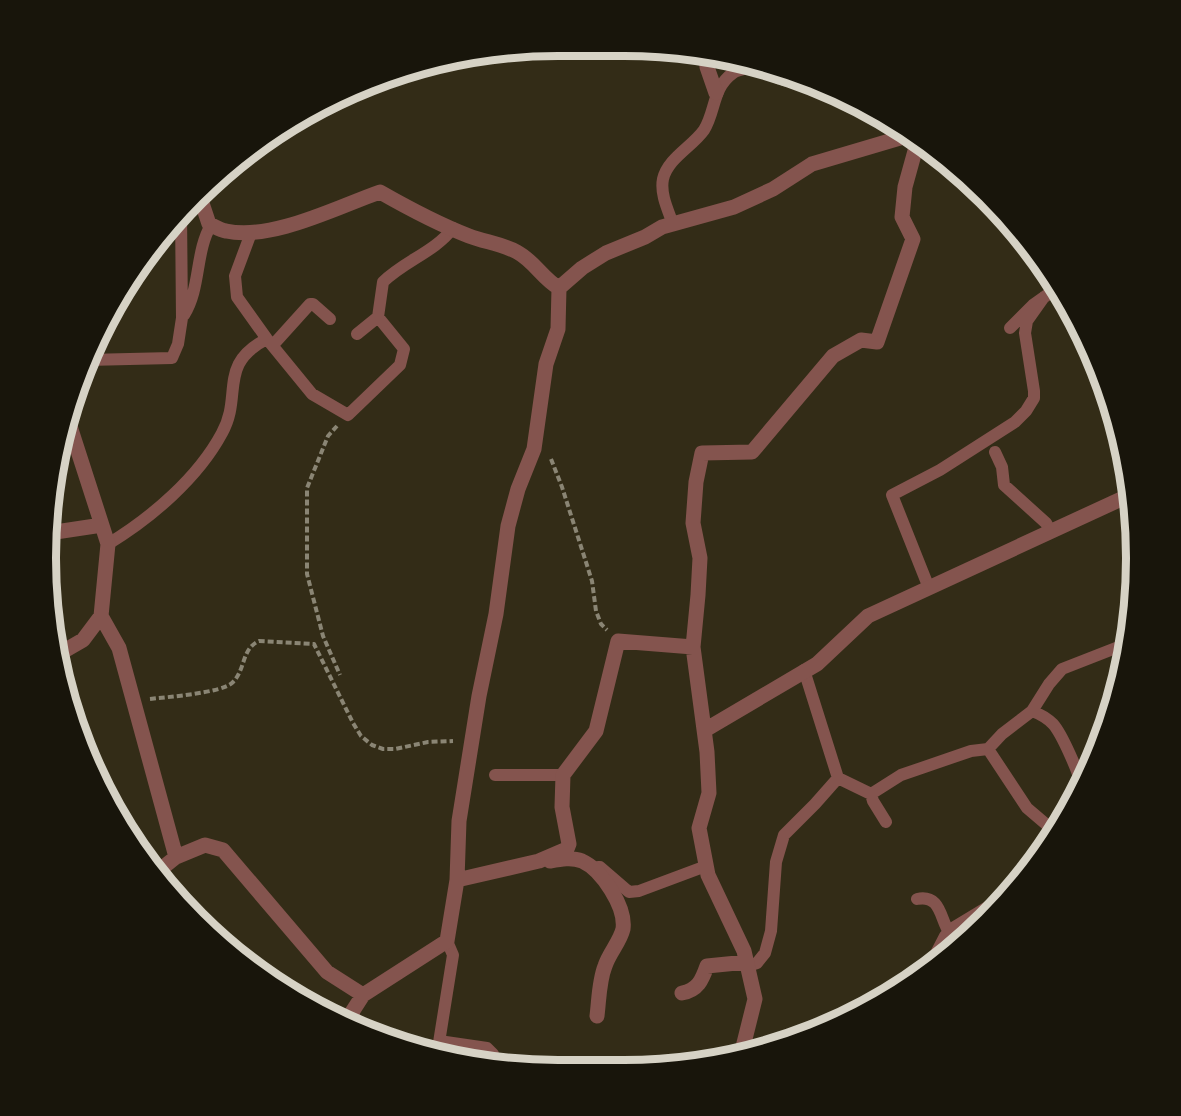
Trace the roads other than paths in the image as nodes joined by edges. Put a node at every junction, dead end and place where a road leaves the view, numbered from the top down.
1 (707, 63) edge
2 (741, 70) edge
3 (716, 93) junction
4 (899, 138) edge
5 (915, 149) edge
6 (203, 203) edge
7 (673, 224) junction
8 (212, 225) junction
9 (181, 226) edge
10 (453, 228) junction
11 (251, 233) junction
12 (559, 288) junction
13 (1050, 293) edge
14 (1044, 297) junction
15 (182, 316) junction
16 (378, 317) junction
17 (330, 320) dead end
18 (1010, 328) dead end
19 (357, 334) dead end
20 (270, 342) junction
21 (97, 360) edge
22 (72, 432) edge
23 (995, 452) dead end
24 (1122, 499) edge
25 (102, 525) junction
26 (57, 532) edge
27 (1051, 532) junction
28 (108, 544) junction
29 (929, 588) junction
30 (101, 616) junction
31 (693, 647) junction
32 (1117, 647) edge
33 (64, 651) edge
34 (804, 670) junction
35 (1032, 711) junction
36 (705, 730) junction
37 (988, 749) junction
38 (1077, 774) edge
39 (495, 775) dead end
40 (562, 775) junction
41 (838, 778) junction
42 (871, 794) junction
43 (886, 822) dead end
44 (1048, 826) edge
45 (176, 857) junction
46 (538, 861) junction
47 (706, 866) junction
48 (162, 868) edge
49 (594, 868) junction
50 (458, 880) junction
51 (917, 900) dead end
52 (978, 913) edge
53 (949, 932) junction
54 (447, 941) junction
55 (940, 948) edge
56 (747, 964) junction
57 (682, 993) dead end
58 (363, 995) junction
59 (350, 1015) edge
60 (597, 1016) dead end
61 (439, 1041) junction
62 (743, 1045) edge
63 (438, 1046) edge
64 (494, 1056) edge

1 - 3 street
2 - 3 lane
3 - 7 lane
4 - 7 street
5 - 31 street
6 - 8 street
7 - 12 street
8 - 11 street
8 - 15 lane
9 - 15 lane
10 - 11 street
10 - 12 street
10 - 16 lane
11 - 20 lane
12 - 50 street
13 - 14 lane
14 - 18 lane
14 - 29 lane
15 - 21 lane
16 - 19 lane
16 - 20 lane
17 - 20 lane
20 - 28 lane
22 - 25 street
23 - 27 lane
24 - 27 street
25 - 26 street
25 - 28 street
27 - 29 street
28 - 30 street
29 - 34 street
30 - 33 street
30 - 45 street
31 - 36 street
31 - 40 street
32 - 35 lane
34 - 36 street
34 - 41 lane
35 - 37 lane
35 - 38 lane
36 - 47 street
37 - 42 lane
37 - 44 lane
39 - 40 lane
40 - 46 street
41 - 42 lane
41 - 56 lane
42 - 43 lane
45 - 48 street
45 - 58 street
46 - 49 street
46 - 50 street
47 - 49 lane
47 - 56 street
49 - 60 street
50 - 54 street
51 - 53 lane
52 - 53 lane
53 - 55 lane
54 - 58 street
54 - 61 lane
56 - 57 street
56 - 62 street
58 - 59 street
61 - 63 lane
61 - 64 lane

